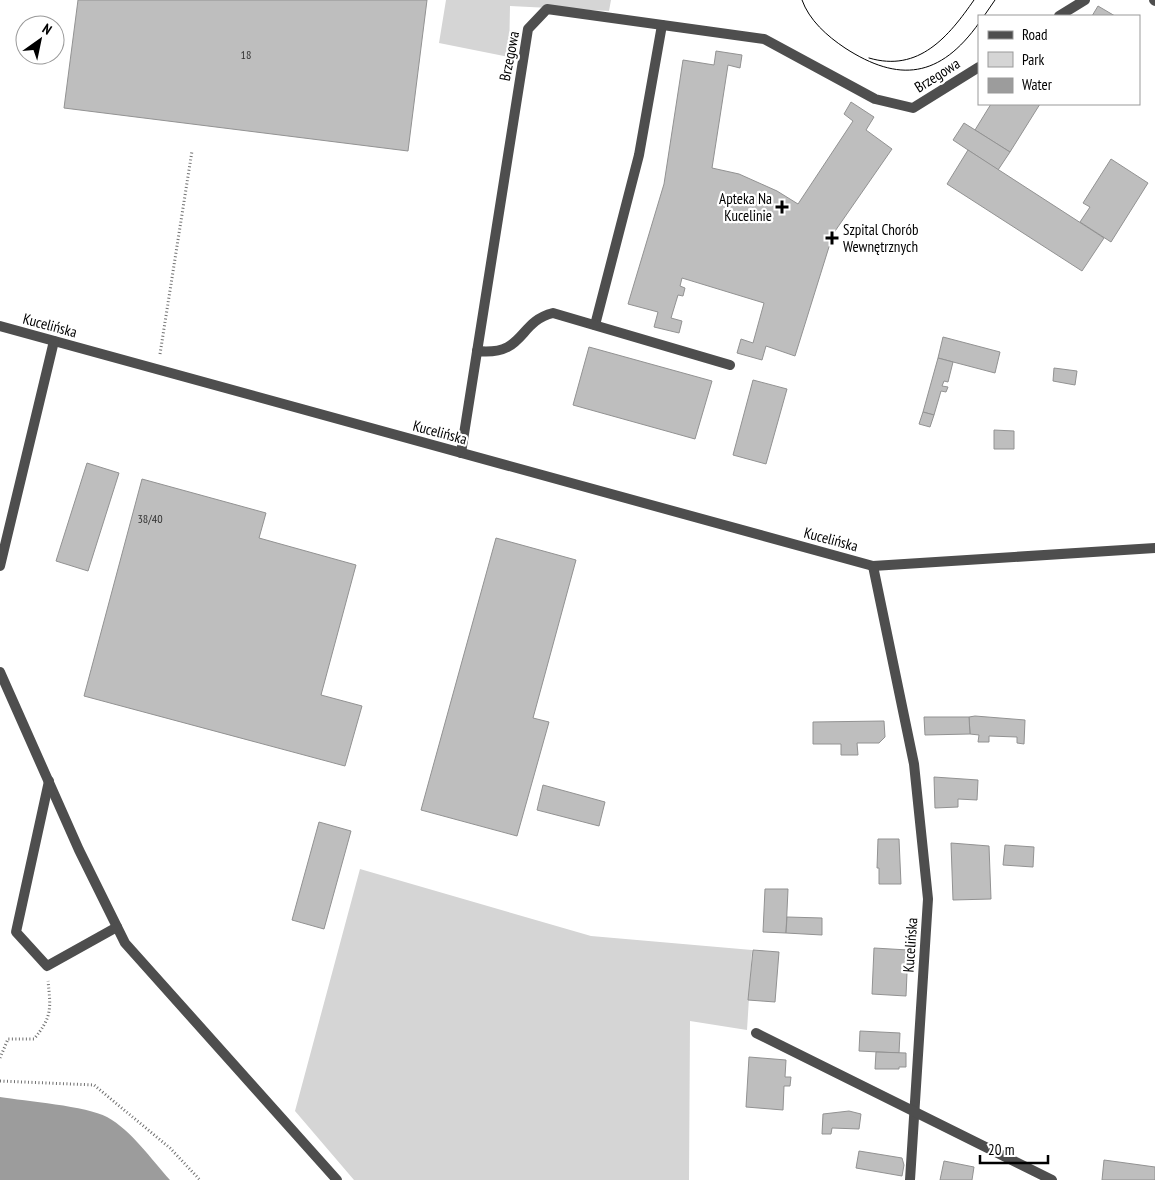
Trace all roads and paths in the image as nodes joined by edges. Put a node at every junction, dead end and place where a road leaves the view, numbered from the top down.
1 (1085, 0) edge
2 (1061, 15) edge
3 (662, 25) junction
4 (978, 68) edge
5 (192, 151) dead end
6 (595, 325) junction
7 (0, 326) edge
8 (54, 341) junction
9 (477, 351) junction
10 (730, 365) dead end
11 (158, 370) junction
12 (462, 453) junction
13 (1155, 548) edge
14 (0, 566) edge
15 (873, 566) junction
16 (0, 672) edge
17 (49, 781) junction
18 (118, 927) junction
19 (47, 966) junction
20 (756, 1033) dead end
21 (0, 1058) edge
22 (0, 1081) edge
23 (914, 1110) junction
24 (200, 1180) edge
25 (337, 1180) edge
26 (910, 1180) edge
27 (1052, 1180) edge

1 - 2 street
3 - 4 street, Brzegowa
3 - 6 street
3 - 9 street, Brzegowa
5 - 11 path
6 - 9 street
6 - 10 street
7 - 8 street, Kucelińska
8 - 11 street, Kucelińska
8 - 14 street
9 - 12 street, Brzegowa
11 - 12 street, Kucelińska
12 - 15 street, Kucelińska
13 - 15 street, Kucelińska
15 - 23 street, Kucelińska
16 - 17 street
17 - 18 street
17 - 19 street
18 - 19 street
18 - 25 street
19 - 21 path
20 - 23 street
22 - 24 path
23 - 26 street, Kucelińska
23 - 27 street

